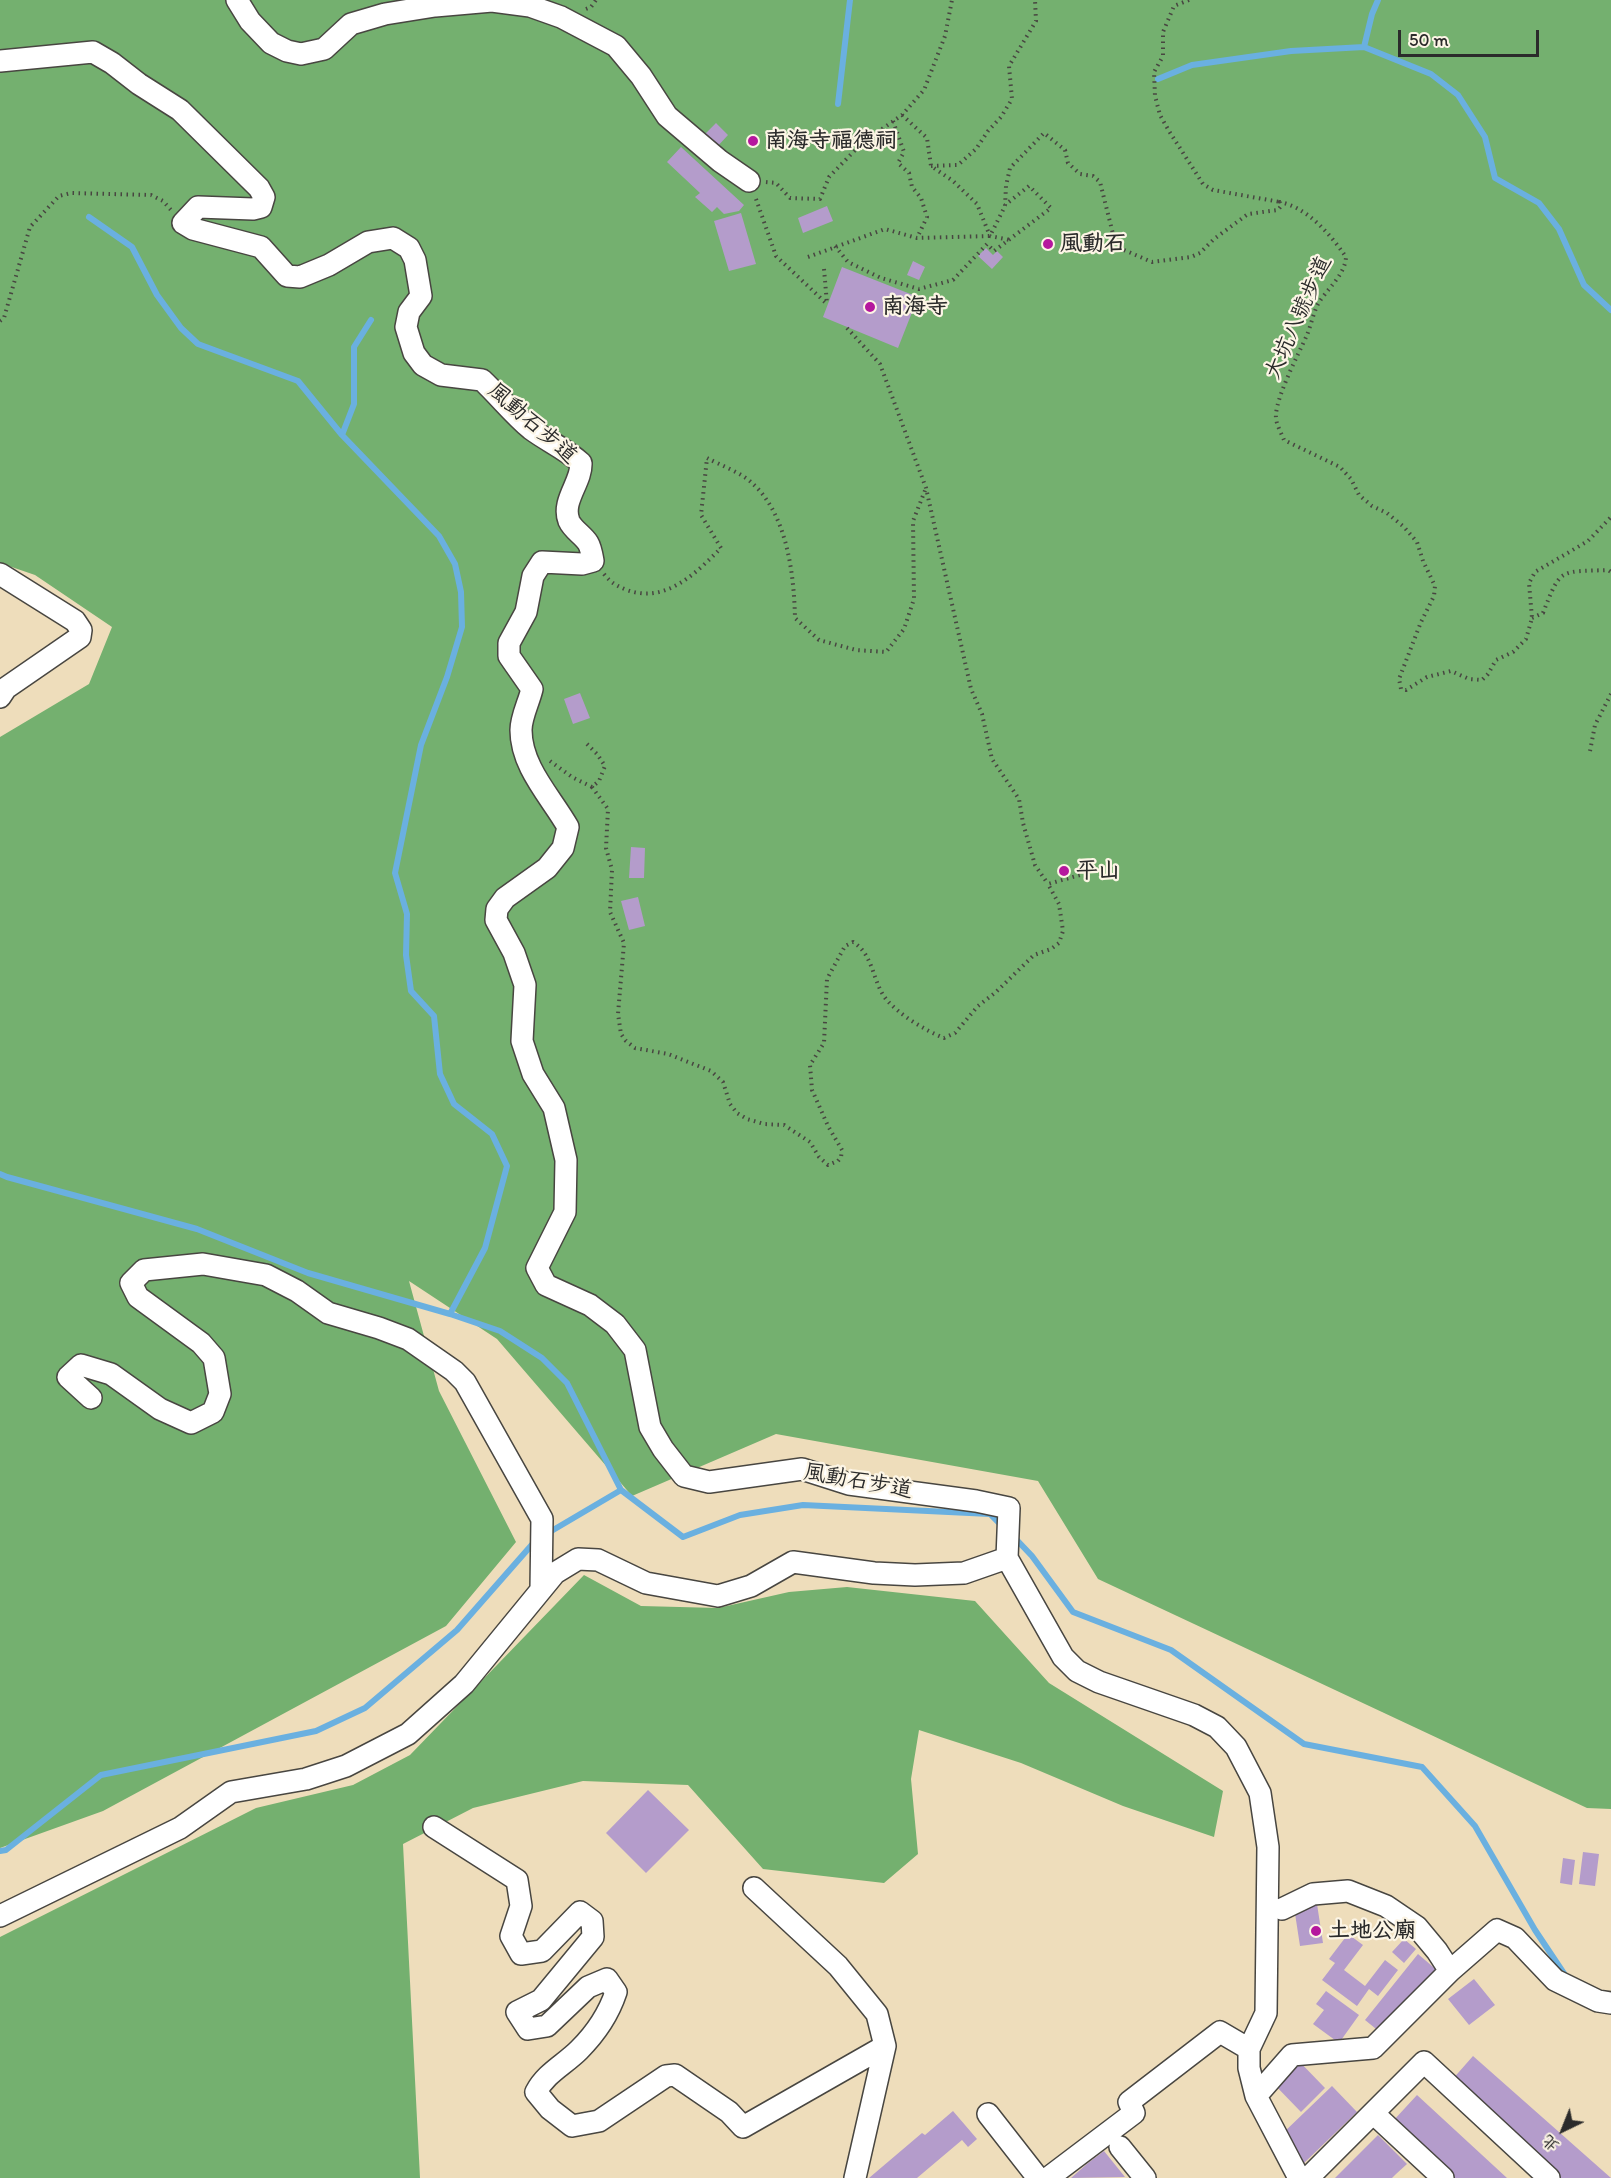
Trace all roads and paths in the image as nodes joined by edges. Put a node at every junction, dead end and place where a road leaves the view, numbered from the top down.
1 (237, 0) edge
2 (952, 0) edge
3 (1035, 0) edge
4 (1189, 0) edge
5 (0, 61) edge
6 (902, 116) junction
7 (893, 122) junction
8 (931, 166) junction
9 (748, 181) junction
10 (1280, 202) junction
11 (1005, 206) junction
12 (183, 223) junction
13 (990, 236) junction
14 (917, 238) junction
15 (1011, 240) junction
16 (835, 246) junction
17 (808, 257) dead end
18 (824, 269) dead end
19 (0, 321) edge
20 (847, 328) dead end
21 (926, 488) junction
22 (1611, 517) edge
23 (593, 561) junction
24 (1611, 572) edge
25 (0, 574) edge
26 (1532, 618) junction
27 (1611, 694) edge
28 (0, 697) edge
29 (522, 742) junction
30 (586, 743) dead end
31 (1590, 751) dead end
32 (592, 787) junction
33 (1086, 873) dead end
34 (1048, 884) junction
35 (91, 1398) dead end
36 (1007, 1558) junction
37 (541, 1590) junction
38 (434, 1827) dead end
39 (754, 1888) dead end
40 (1282, 1909) dead end
41 (0, 1916) edge
42 (1450, 1971) junction
43 (1611, 2003) edge
44 (885, 2046) junction
45 (1249, 2049) junction
46 (1256, 2096) junction
47 (1373, 2113) junction
48 (988, 2114) dead end
49 (1120, 2147) dead end
50 (855, 2178) edge
51 (1038, 2178) edge
52 (1048, 2178) edge
53 (1145, 2178) edge
54 (1299, 2178) edge
55 (1308, 2178) edge
56 (1443, 2178) edge
57 (1550, 2178) edge

1 - 9 street
2 - 6 path
3 - 8 path
4 - 10 path
5 - 12 street
6 - 7 path
6 - 8 path
7 - 9 path
7 - 14 path
8 - 13 path
9 - 18 path
10 - 11 path
10 - 26 path, 大坑八號步道
11 - 13 path
11 - 15 path
12 - 19 path
12 - 23 street, 風動石步道
13 - 14 path
13 - 15 path
14 - 16 path
15 - 16 path
16 - 17 path
20 - 21 path
21 - 23 path
21 - 34 path
22 - 26 path, 大坑八號步道
23 - 29 street, 風動石步道
24 - 26 path
25 - 28 street
27 - 31 path
29 - 32 path
29 - 36 street, 風動石步道
30 - 32 path
32 - 34 path
33 - 34 path
35 - 37 street
36 - 37 street
36 - 45 street
37 - 41 street
38 - 44 street
39 - 44 street
40 - 42 street
42 - 43 street
42 - 46 street
44 - 50 street
45 - 46 street
45 - 52 street
46 - 54 street
47 - 55 street
47 - 56 street
47 - 57 street
48 - 51 street
49 - 53 street

